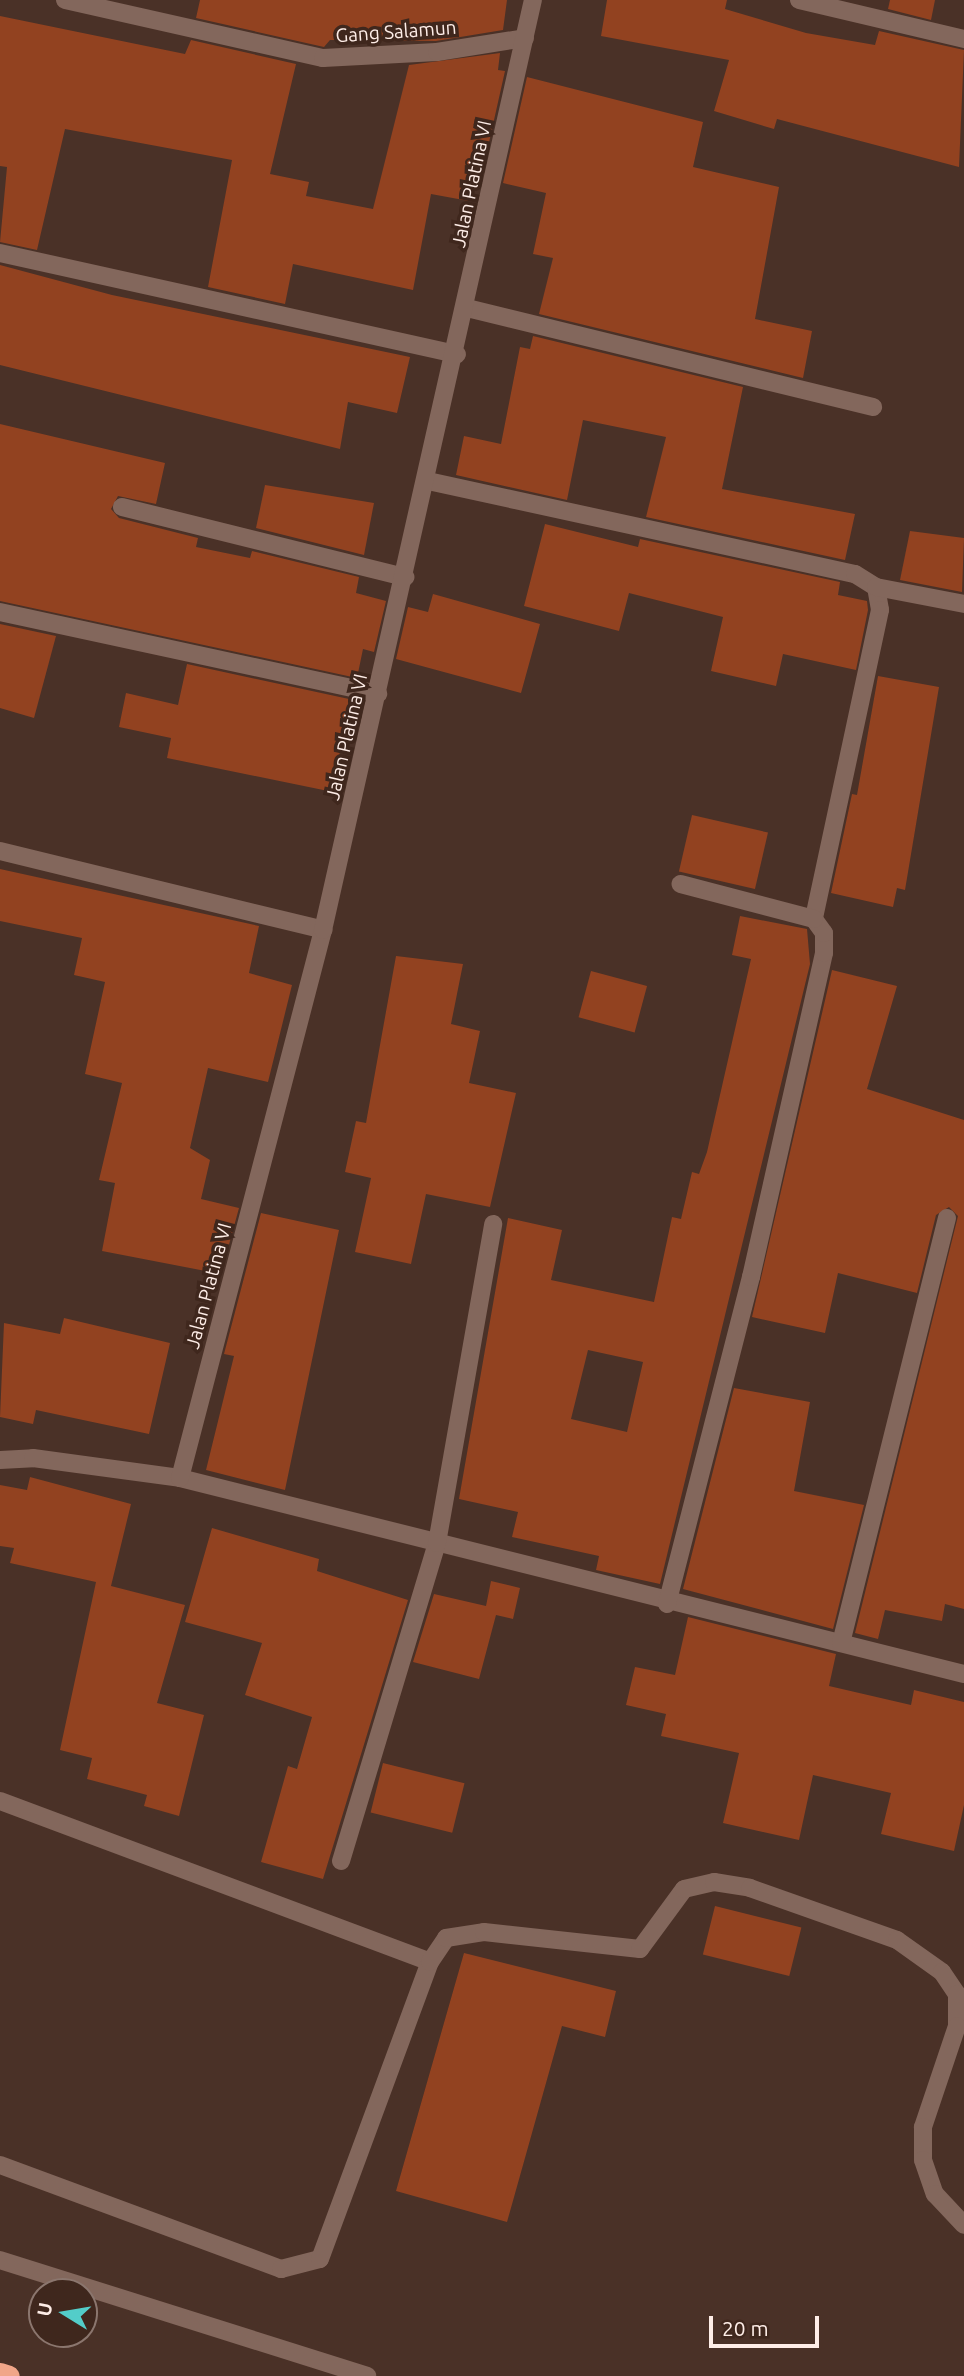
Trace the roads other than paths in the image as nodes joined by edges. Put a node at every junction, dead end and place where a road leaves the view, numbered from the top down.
1 (65, 0) edge
2 (533, 0) edge
3 (799, 0) edge
4 (525, 38) junction
5 (964, 39) edge
6 (0, 253) edge
7 (467, 308) junction
8 (457, 354) junction
9 (873, 407) dead end
10 (428, 481) junction
11 (122, 507) dead end
12 (405, 577) junction
13 (876, 587) junction
14 (964, 604) edge
15 (0, 612) edge
16 (378, 694) junction
17 (0, 851) edge
18 (681, 884) dead end
19 (814, 919) junction
20 (323, 930) junction
21 (947, 1218) dead end
22 (494, 1224) dead end
23 (0, 1460) edge
24 (180, 1478) junction
25 (437, 1543) junction
26 (667, 1604) junction
27 (841, 1643) junction
28 (964, 1674) edge
29 (0, 1801) edge
30 (341, 1861) dead end
31 (430, 1962) junction
32 (942, 1972) junction
33 (964, 1977) edge
34 (0, 2165) edge
35 (964, 2225) edge
36 (0, 2260) edge
37 (0, 2373) edge
38 (9, 2376) edge
39 (367, 2376) edge

1 - 4 street, Gang Salamun
2 - 4 street, Jalan Platina VI
3 - 5 street
4 - 7 street, Jalan Platina VI
6 - 8 street
7 - 8 street, Jalan Platina VI
7 - 9 street
8 - 10 street, Jalan Platina VI
10 - 12 street, Jalan Platina VI
10 - 13 street
11 - 12 street
12 - 16 street, Jalan Platina VI
13 - 14 street
13 - 19 street
15 - 16 street
16 - 20 street, Jalan Platina VI
17 - 20 street
18 - 19 street
19 - 26 street
20 - 24 street, Jalan Platina VI
21 - 27 street
22 - 25 street
23 - 24 street
24 - 25 street
25 - 26 street
25 - 30 street
26 - 27 street
27 - 28 street
29 - 31 street
31 - 32 street
31 - 34 street
32 - 33 street
32 - 35 street
36 - 39 street
37 - 38 highway

